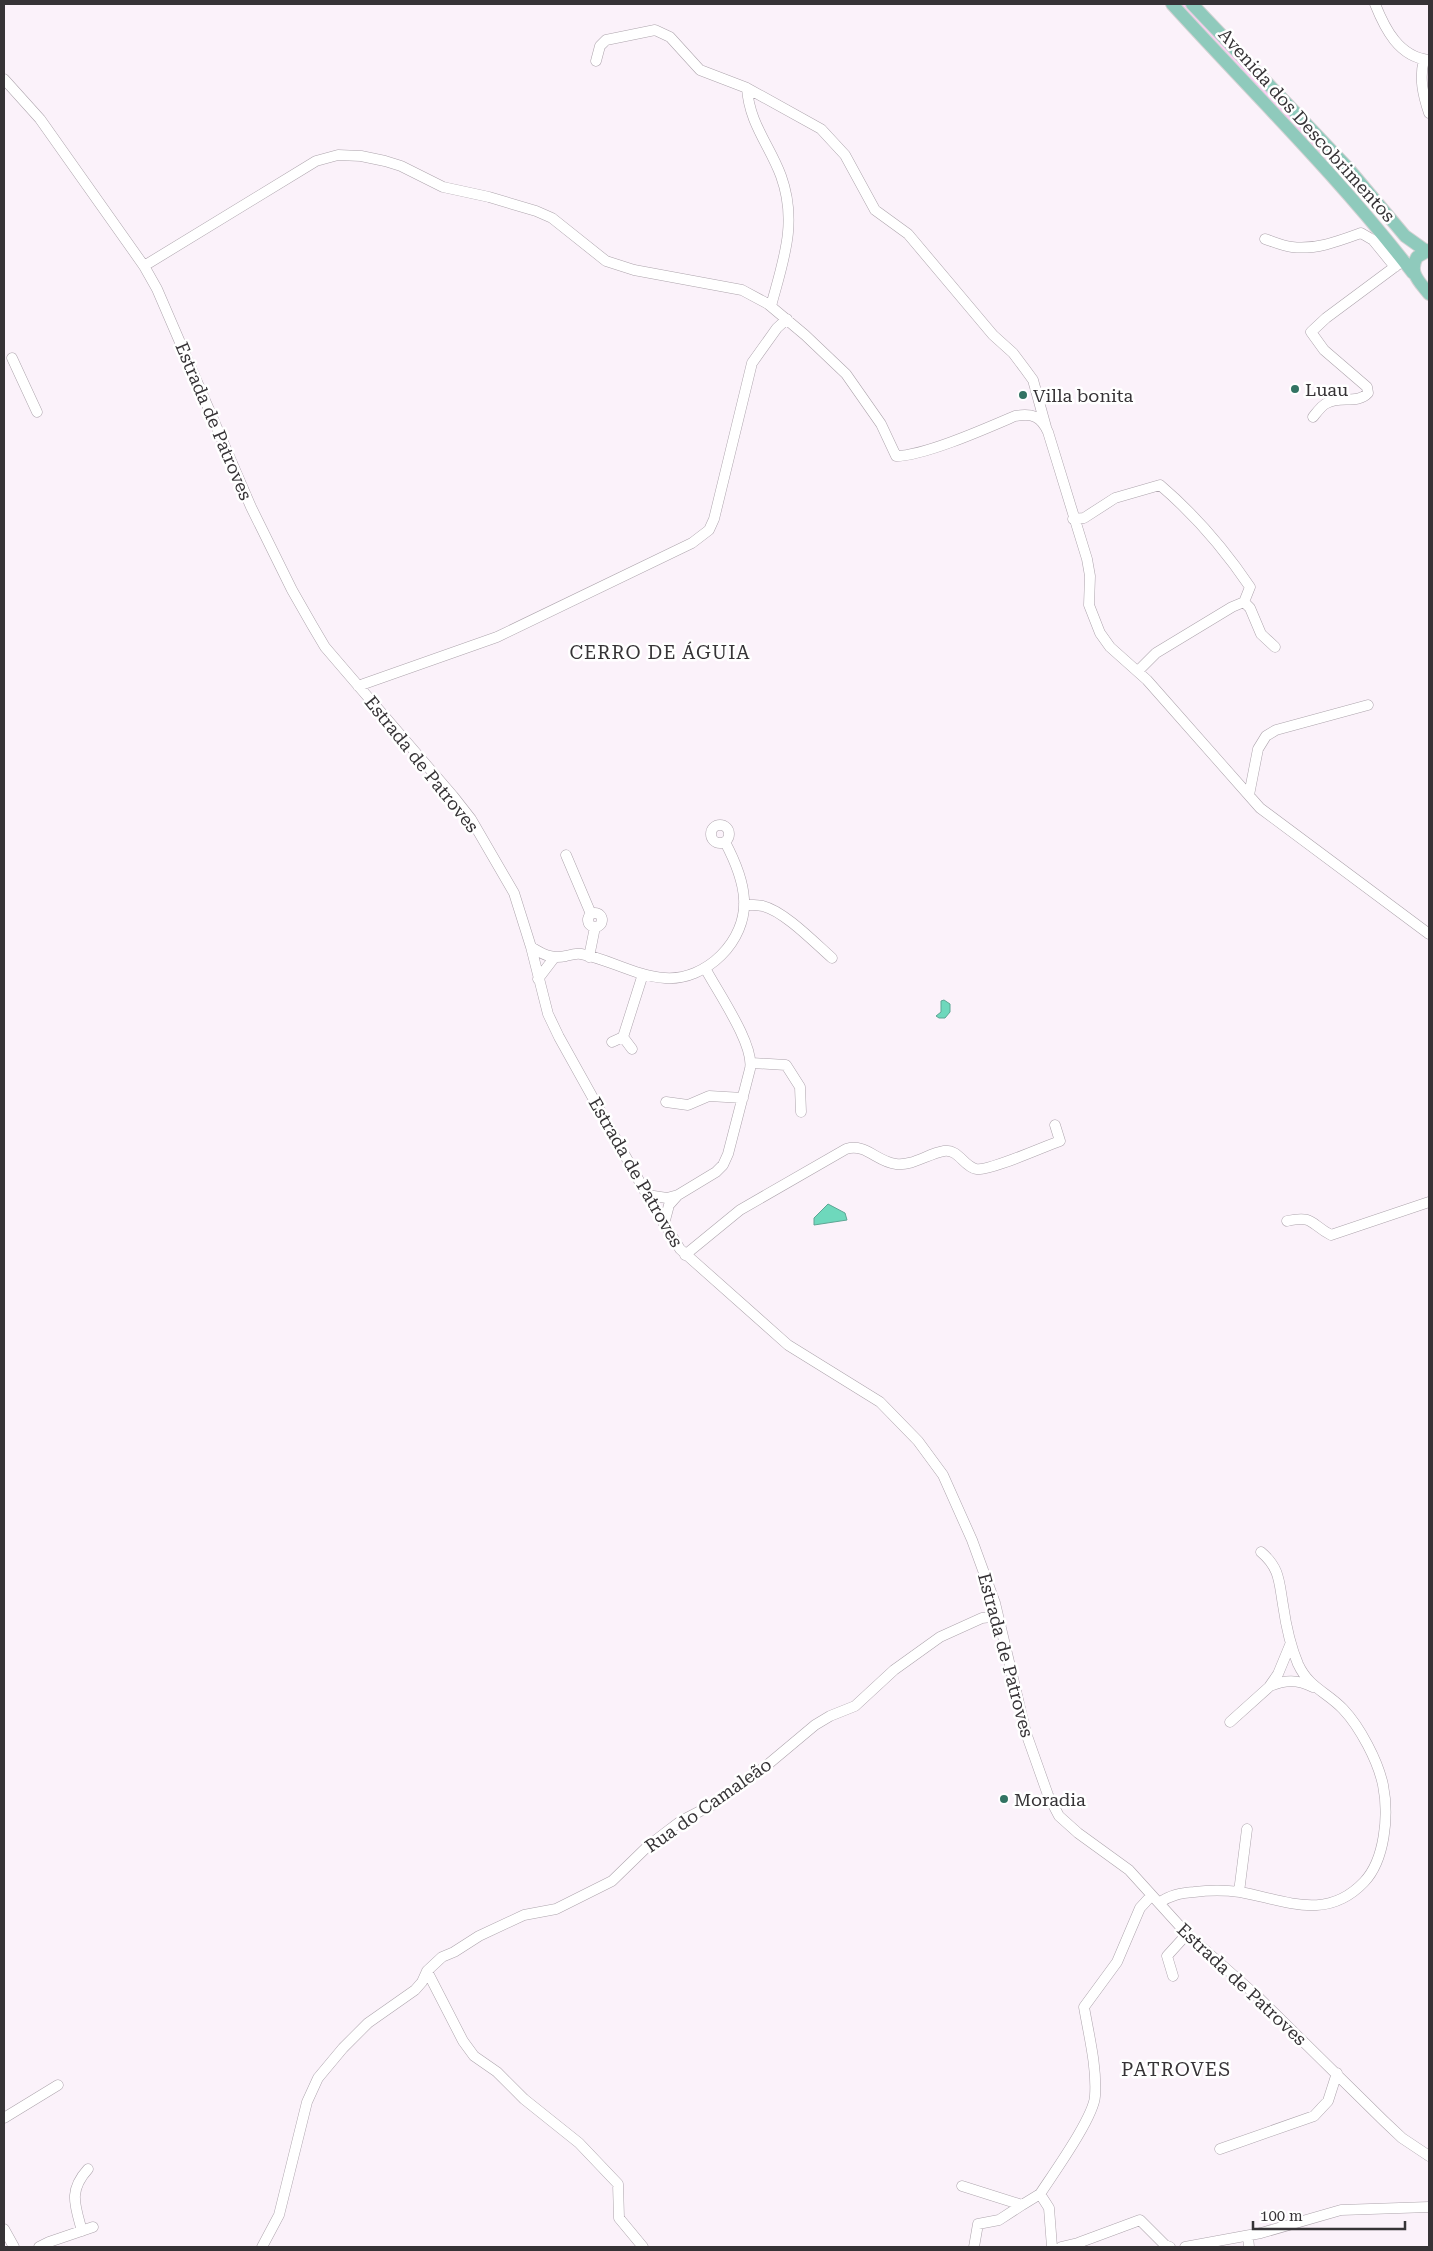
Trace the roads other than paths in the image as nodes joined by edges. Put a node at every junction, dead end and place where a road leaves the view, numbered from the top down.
1 (1172, 4) edge
2 (1192, 4) edge
3 (1375, 4) edge
4 (1426, 60) edge
5 (596, 61) dead end
6 (4, 79) edge
7 (747, 88) junction
8 (1429, 113) edge
9 (1266, 239) dead end
10 (1428, 250) edge
11 (1399, 264) junction
12 (144, 266) junction
13 (1413, 272) junction
14 (1425, 285) edge
15 (1429, 294) edge
16 (771, 306) junction
17 (787, 319) junction
18 (12, 358) dead end
19 (1042, 407) junction
20 (37, 412) dead end
21 (1015, 416) junction
22 (1313, 417) dead end
23 (1047, 430) junction
24 (1073, 519) junction
25 (1244, 602) junction
26 (1275, 647) dead end
27 (1138, 671) junction
28 (358, 686) junction
29 (1368, 705) dead end
30 (1249, 795) junction
31 (726, 842) dead end
32 (566, 855) dead end
33 (744, 904) junction
34 (1429, 934) edge
35 (531, 947) junction
36 (588, 957) junction
37 (554, 958) junction
38 (832, 958) dead end
39 (705, 968) junction
40 (643, 974) junction
41 (538, 979) junction
42 (623, 1037) junction
43 (612, 1042) dead end
44 (632, 1049) dead end
45 (752, 1063) junction
46 (743, 1098) junction
47 (666, 1102) dead end
48 (801, 1112) dead end
49 (1055, 1125) dead end
50 (647, 1195) junction
51 (678, 1195) junction
52 (1429, 1202) edge
53 (1287, 1221) dead end
54 (664, 1224) junction
55 (685, 1255) junction
56 (1260, 1552) dead end
57 (996, 1603) junction
58 (982, 1618) junction
59 (1001, 1624) junction
60 (1290, 1645) junction
61 (1269, 1687) junction
62 (1315, 1688) junction
63 (1230, 1722) dead end
64 (1247, 1829) dead end
65 (1240, 1892) junction
66 (1151, 1896) junction
67 (1159, 1904) junction
68 (1186, 1934) junction
69 (427, 1971) junction
70 (1173, 1976) dead end
71 (1337, 2073) junction
72 (58, 2085) dead end
73 (4, 2118) edge
74 (1220, 2149) dead end
75 (1429, 2156) edge
76 (88, 2168) dead end
77 (962, 2186) dead end
78 (1040, 2194) junction
79 (1022, 2206) junction
80 (1429, 2207) edge
81 (93, 2227) dead end
82 (4, 2229) edge
83 (82, 2230) junction
84 (1248, 2236) junction
85 (14, 2247) edge
86 (40, 2247) edge
87 (262, 2247) edge
88 (643, 2247) edge
89 (974, 2247) edge
90 (1052, 2247) edge
91 (1061, 2247) edge
92 (1170, 2247) edge
93 (1185, 2247) edge
94 (1249, 2247) edge

1 - 11 main road, Avenida dos Descobrimentos
2 - 10 main road, Avenida dos Descobrimentos
3 - 4 street
4 - 8 street
5 - 7 street
6 - 12 street, Estrada de Patroves
7 - 16 street
7 - 19 street
9 - 11 street
10 - 13 main road
11 - 13 main road, Avenida dos Descobrimentos
11 - 22 street
12 - 16 street
12 - 28 street, Estrada de Patroves
13 - 14 main road, Avenida dos Descobrimentos
14 - 15 main road, Avenida dos Descobrimentos
16 - 17 street
17 - 21 street
17 - 28 street
18 - 20 street
19 - 21 street
19 - 23 street
21 - 23 street
23 - 24 street
24 - 25 street
24 - 27 street
25 - 26 street
25 - 27 street
27 - 30 street
28 - 35 street, Estrada de Patroves
29 - 30 street
30 - 34 street
31 - 33 street
32 - 36 street
33 - 38 street
33 - 39 street
35 - 37 street
35 - 41 street, Estrada de Patroves
36 - 37 street
36 - 40 street
37 - 41 street
39 - 40 street
39 - 45 street
40 - 42 street
41 - 50 street, Estrada de Patroves
42 - 43 street
42 - 44 street
45 - 46 street
45 - 48 street
46 - 47 street
46 - 51 street
49 - 55 street
50 - 51 street
50 - 54 street, Estrada de Patroves
51 - 54 street
52 - 53 street
54 - 55 street, Estrada de Patroves
55 - 57 street, Estrada de Patroves
56 - 60 street
57 - 58 street
57 - 59 street, Estrada de Patroves
58 - 59 street
58 - 69 street, Rua do Camaleão
59 - 66 street, Estrada de Patroves
60 - 61 street
60 - 62 street
61 - 62 street
61 - 63 street
62 - 65 street
64 - 65 street
65 - 67 street
66 - 67 street, Estrada de Patroves
66 - 78 street
67 - 68 street, Estrada de Patroves
68 - 70 street
68 - 71 street, Estrada de Patroves
69 - 87 street, Rua do Camaleão
69 - 88 street
71 - 74 street
71 - 75 street, Estrada de Patroves
72 - 73 street
76 - 83 street
77 - 79 street
78 - 79 street
78 - 90 street
79 - 89 street
80 - 84 street
81 - 83 street
82 - 85 street
83 - 86 street
84 - 93 street
84 - 94 street
91 - 92 street

